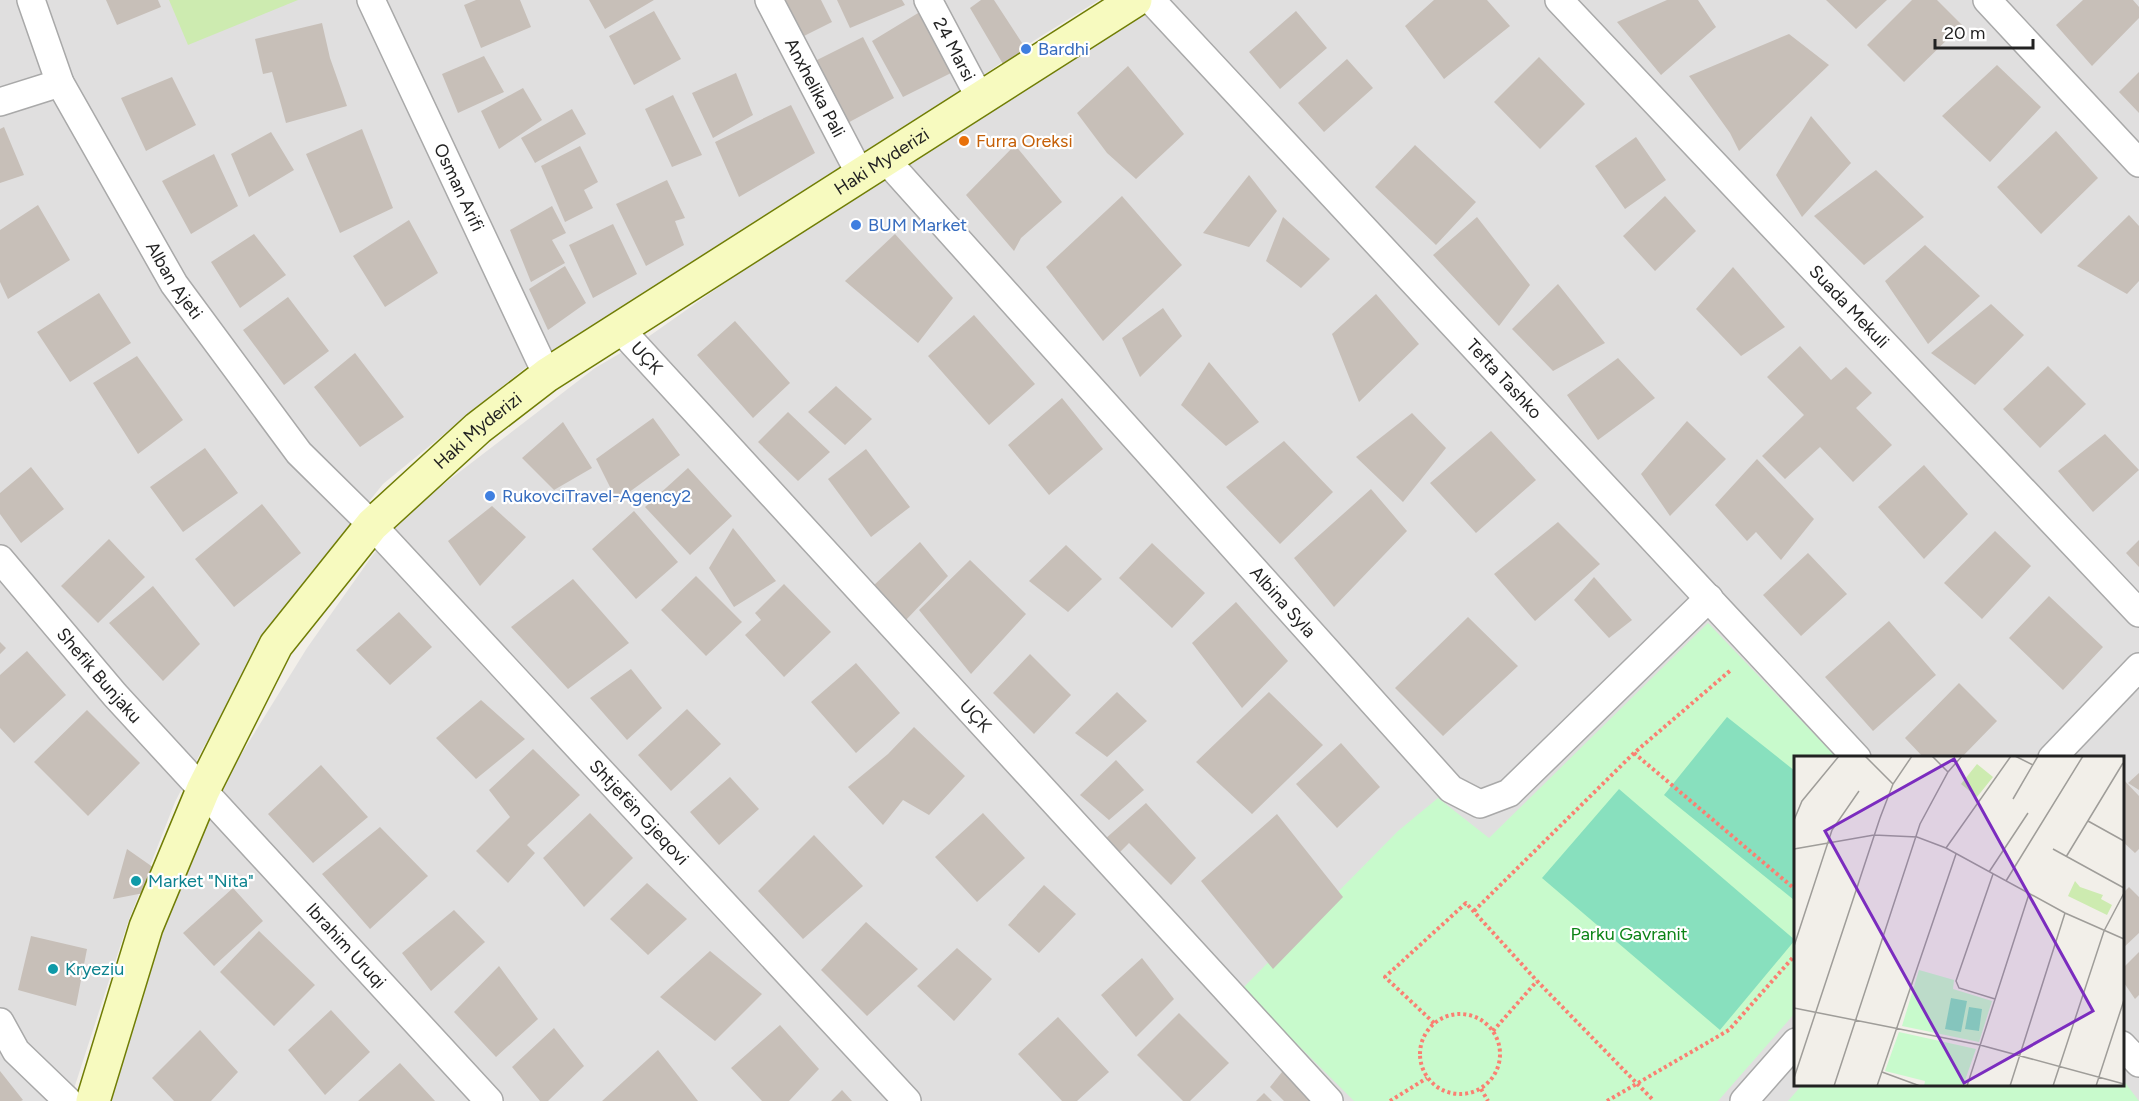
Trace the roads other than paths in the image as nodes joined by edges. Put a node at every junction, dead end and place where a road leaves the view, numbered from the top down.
1 (31, 0) edge
2 (371, 0) edge
3 (769, 0) edge
4 (928, 0) edge
5 (1135, 0) edge
6 (1151, 0) edge
7 (1559, 0) edge
8 (1987, 0) edge
9 (60, 83) junction
10 (980, 98) junction
11 (0, 102) edge
12 (2139, 163) edge
13 (873, 168) junction
14 (621, 330) junction
15 (547, 375) junction
16 (372, 525) junction
17 (0, 559) edge
18 (1709, 598) junction
19 (2139, 613) edge
20 (2139, 667) edge
21 (1855, 756) edge
22 (2054, 756) edge
23 (202, 790) junction
24 (0, 1022) edge
25 (1794, 1044) edge
26 (2124, 1047) edge
27 (2139, 1063) edge
28 (68, 1101) edge
29 (93, 1101) edge
30 (489, 1101) edge
31 (907, 1101) edge
32 (1329, 1101) edge
33 (1744, 1101) edge

1 - 9 street, Alban Ajeti
2 - 15 street, Osman Arifi
3 - 13 street, Anxhelika Pali
4 - 10 street, 24 Marsi
5 - 10 street, Haki Myderizi
6 - 18 street, Tefta Tashko
7 - 19 street, Suada Mekuli
8 - 12 street
9 - 11 street
9 - 16 street, Alban Ajeti
10 - 13 street, Haki Myderizi
13 - 14 street, Haki Myderizi
13 - 18 street, Albina Syla
14 - 15 street, Haki Myderizi
14 - 32 street, UÇK
15 - 16 street, Haki Myderizi
16 - 23 street, Haki Myderizi
16 - 31 street, Shtjefën Gjeqovi
17 - 23 street, Shefik Bunjaku
18 - 21 street, Tefta Tashko
20 - 22 street
23 - 29 street, Haki Myderizi
23 - 30 street, Ibrahim Uruqi
24 - 28 street
25 - 33 street
26 - 27 street

